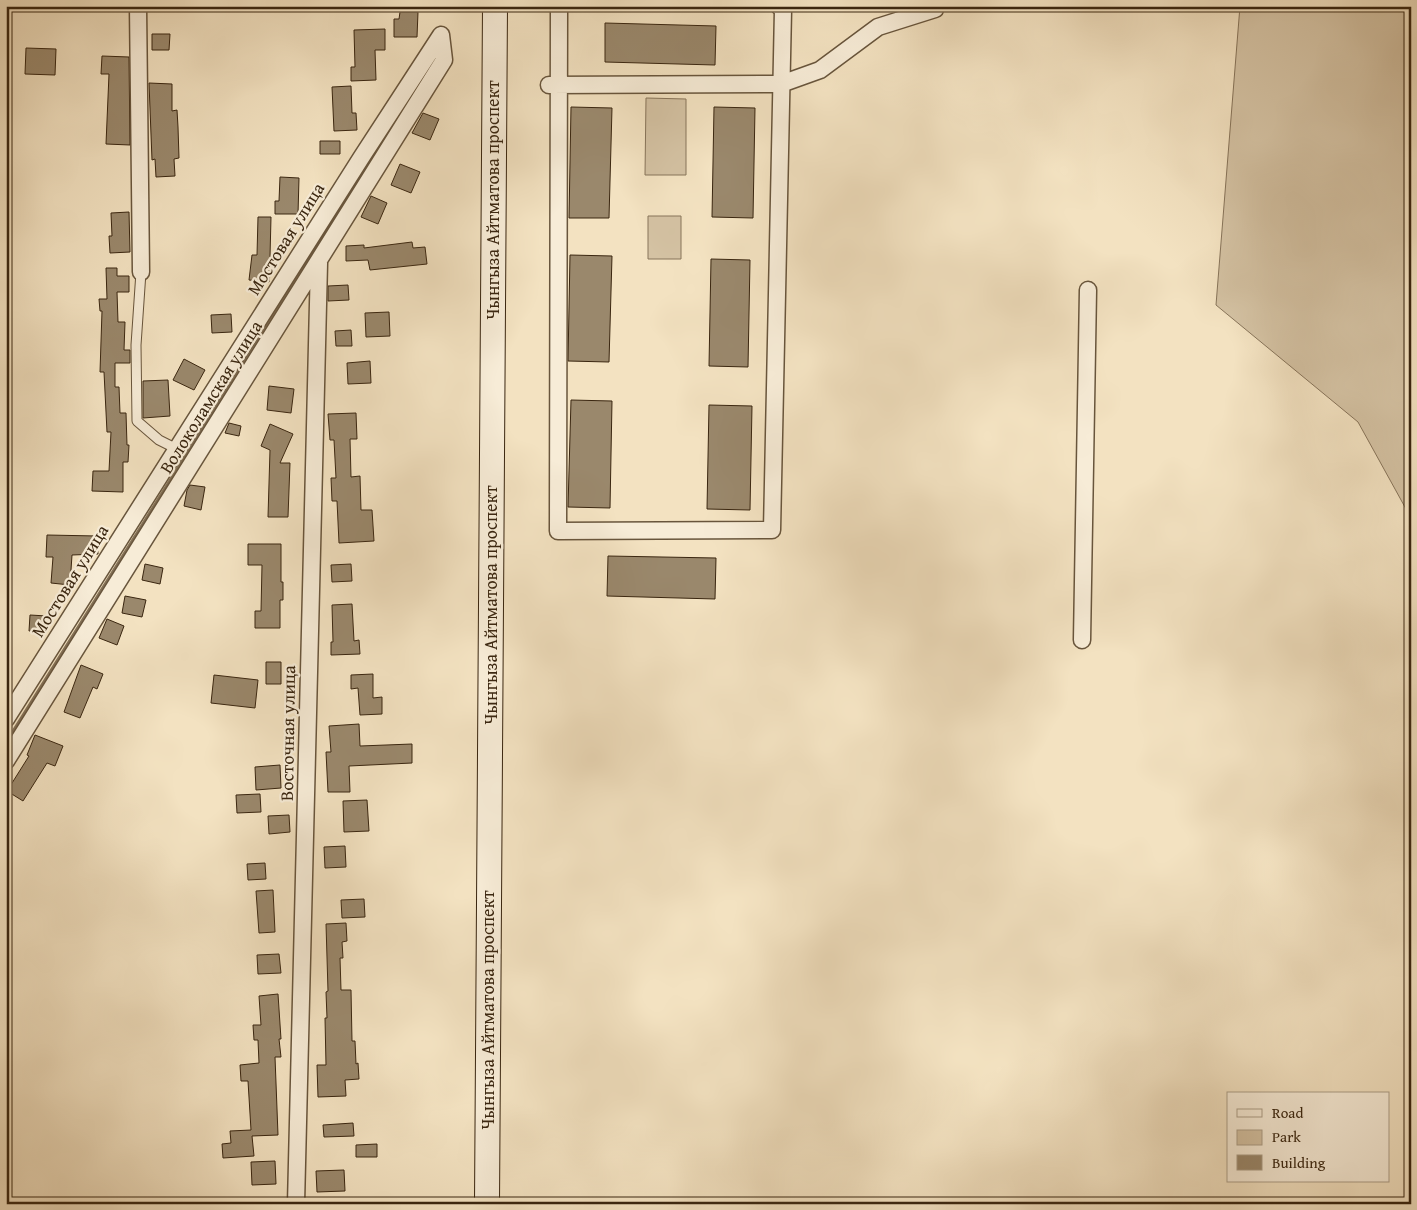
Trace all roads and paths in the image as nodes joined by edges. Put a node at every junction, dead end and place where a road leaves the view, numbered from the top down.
1 (138, 6) edge
2 (495, 6) edge
3 (559, 6) edge
4 (779, 6) edge
5 (935, 6) edge
6 (442, 44) joint
7 (781, 84) junction
8 (554, 85) junction
9 (319, 262) junction
10 (141, 272) joint
11 (1088, 290) dead end
12 (177, 450) junction
13 (1082, 640) dead end
14 (6, 718) edge
15 (6, 761) edge
16 (296, 1204) edge
17 (487, 1204) edge

1 - 10 street
2 - 17 main road, Чынгыза Айтматова проспект
3 - 8 street
4 - 7 street
5 - 7 street
6 - 9 street, Волоколамская улица
6 - 12 street, Мостовая улица
7 - 8 street
7 - 8 street
9 - 15 street, Волоколамская улица
9 - 16 street, Восточная улица
10 - 12 lane
11 - 13 street
12 - 14 street, Мостовая улица

